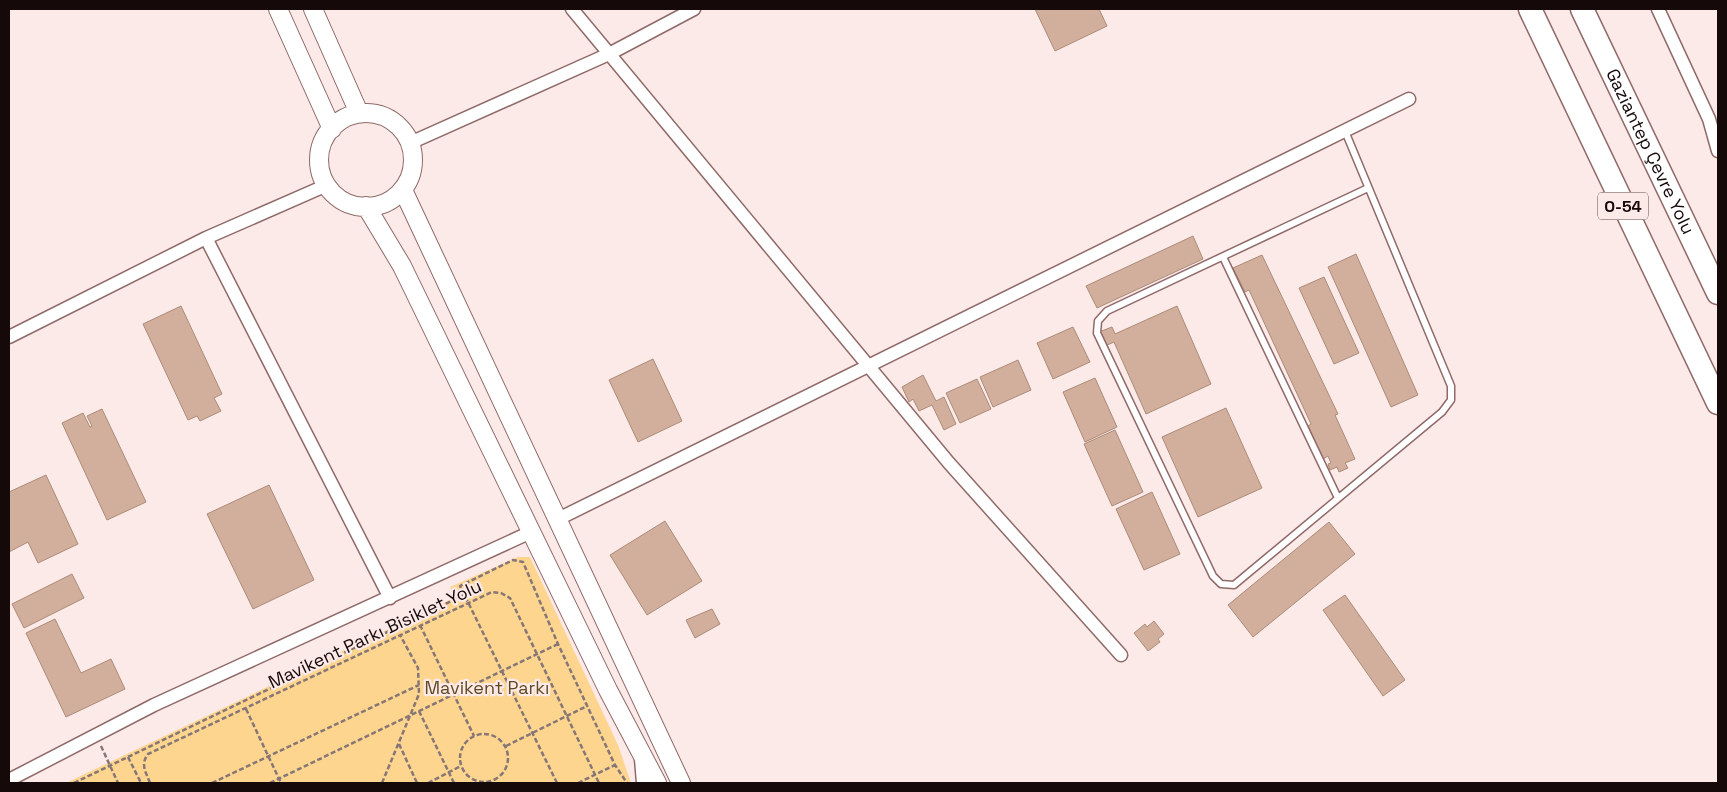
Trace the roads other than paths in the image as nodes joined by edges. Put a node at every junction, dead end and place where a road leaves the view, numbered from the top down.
1 (278, 9) edge
2 (313, 9) edge
3 (572, 9) edge
4 (694, 9) edge
5 (1525, 9) edge
6 (1530, 9) edge
7 (1582, 9) edge
8 (1587, 9) edge
9 (1658, 9) edge
10 (609, 54) junction
11 (1610, 69) junction
12 (1567, 89) junction
13 (1409, 99) dead end
14 (359, 113) junction
15 (332, 129) junction
16 (1345, 131) junction
17 (410, 143) junction
18 (1718, 146) edge
19 (327, 185) junction
20 (1368, 188) junction
21 (403, 190) junction
22 (366, 206) junction
23 (206, 238) junction
24 (1223, 257) junction
25 (1718, 293) edge
26 (9, 337) edge
27 (868, 366) junction
28 (1718, 403) edge
29 (1338, 498) junction
30 (556, 520) junction
31 (531, 532) junction
32 (390, 598) junction
33 (1121, 655) dead end
34 (640, 751) junction
35 (9, 780) edge
36 (643, 783) edge
37 (657, 783) edge
38 (680, 783) edge

1 - 15 main road
2 - 14 main road
3 - 10 street
4 - 10 street
5 - 12 highway
6 - 12 highway, O-54
7 - 11 highway, Gaziantep Çevre Yolu / O-54
8 - 11 highway
9 - 18 street
10 - 17 street
10 - 27 street
11 - 25 highway, Gaziantep Çevre Yolu / O-54
12 - 28 highway, O-54
13 - 16 street
14 - 15 main road
14 - 17 main road
15 - 19 main road
16 - 20 lane
16 - 27 street
17 - 21 main road
19 - 22 main road
19 - 23 street
20 - 24 lane
20 - 29 lane
21 - 22 main road
21 - 30 main road
22 - 31 main road
23 - 26 street
23 - 32 street
24 - 29 lane
24 - 29 lane
27 - 30 street
27 - 33 street
30 - 38 main road
31 - 32 street
31 - 34 main road
32 - 35 street
34 - 36 street
34 - 37 main road

